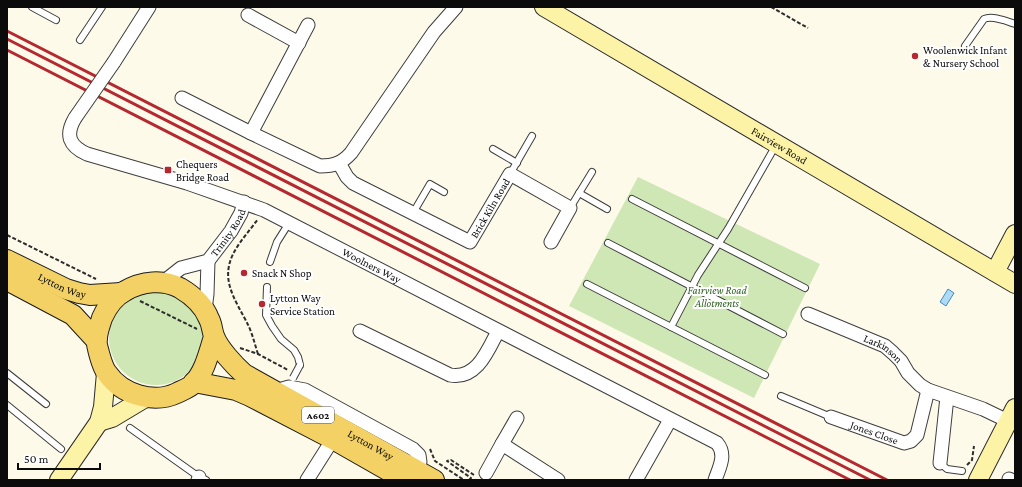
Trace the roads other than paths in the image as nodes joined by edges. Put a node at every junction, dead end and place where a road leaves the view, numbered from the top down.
1 (102, 7) edge
2 (149, 7) edge
3 (456, 7) edge
4 (544, 7) edge
5 (36, 8) edge
6 (248, 15) dead end
7 (56, 20) dead end
8 (1015, 24) edge
9 (308, 25) dead end
10 (80, 40) dead end
11 (298, 43) junction
12 (965, 46) dead end
13 (182, 98) dead end
14 (251, 133) junction
15 (532, 136) dead end
16 (777, 144) junction
17 (493, 149) dead end
18 (340, 163) junction
19 (513, 168) junction
20 (592, 172) dead end
21 (444, 192) dead end
22 (579, 193) junction
23 (632, 199) dead end
24 (244, 202) junction
25 (570, 208) junction
26 (607, 209) dead end
27 (413, 213) junction
28 (290, 222) junction
29 (1015, 234) edge
30 (551, 242) dead end
31 (608, 243) dead end
32 (719, 244) junction
33 (7, 260) edge
34 (208, 261) junction
35 (270, 262) dead end
36 (995, 272) junction
37 (7, 280) edge
38 (162, 283) junction
39 (587, 284) dead end
40 (1015, 284) edge
41 (267, 287) dead end
42 (692, 287) junction
43 (805, 288) dead end
44 (120, 293) junction
45 (205, 310) junction
46 (808, 314) dead end
47 (671, 327) junction
48 (360, 331) dead end
49 (498, 332) junction
50 (206, 333) junction
51 (783, 334) dead end
52 (96, 340) junction
53 (106, 373) junction
54 (9, 375) edge
55 (765, 375) dead end
56 (7, 382) edge
57 (194, 382) junction
58 (286, 385) junction
59 (928, 390) junction
60 (781, 396) dead end
61 (147, 397) junction
62 (947, 397) junction
63 (46, 404) dead end
64 (7, 405) edge
65 (1012, 415) edge
66 (831, 417) joint
67 (517, 418) dead end
68 (670, 420) junction
69 (99, 422) junction
70 (130, 428) dead end
71 (333, 439) junction
72 (502, 444) junction
73 (61, 449) dead end
74 (420, 462) dead end
75 (940, 463) joint
76 (435, 471) edge
77 (962, 471) road end
78 (481, 474) road end
79 (201, 479) edge
80 (59, 480) edge
81 (307, 480) edge
82 (405, 480) edge
83 (558, 480) edge
84 (636, 480) edge
85 (715, 480) edge
86 (978, 480) edge

1 - 10 lane
2 - 24 street, bridge
3 - 18 street
4 - 16 street, Fairview Road
5 - 7 lane
6 - 11 street
8 - 12 lane
9 - 11 street
11 - 14 street
13 - 14 street
14 - 18 street
15 - 19 lane
16 - 32 lane
16 - 36 street, Fairview Road
17 - 19 lane
18 - 27 street, Brick Kiln Road
19 - 25 street, Brick Kiln Road
19 - 27 street, Brick Kiln Road
20 - 22 lane
21 - 27 lane
22 - 25 lane
22 - 26 lane
23 - 32 lane
24 - 28 street, Woolners Way
24 - 34 street, Trinity Road
25 - 30 street
28 - 35 lane
28 - 49 street, Woolners Way
29 - 36 street
31 - 42 lane
32 - 42 lane
32 - 43 lane
33 - 44 main road, Lytton Way / A602
34 - 38 street, Trinity Road
34 - 45 street, Trinity Road
36 - 40 street, Fairview Road
37 - 52 main road, Lytton Way
38 - 44 main road, Lytton Way / A602
38 - 45 main road, Lytton Way / A602
39 - 47 lane
41 - 58 lane, bridge
42 - 47 lane
42 - 51 lane
44 - 52 main road, Lytton Way / A602
45 - 50 main road, Lytton Way / A602
46 - 59 street, Larkinson
47 - 55 lane
48 - 49 street
49 - 68 street, Woolners Way
50 - 57 main road, Lytton Way
50 - 58 main road, Lytton Way / A602
52 - 53 main road, Lytton Way
53 - 61 main road, Lytton Way
53 - 69 street
54 - 56 lane
54 - 63 lane
57 - 61 main road, Lytton Way
57 - 71 main road, Lytton Way / A602
58 - 74 street
58 - 76 main road, Lytton Way / A602
59 - 62 street, Larkinson
59 - 66 street, Jones Close
60 - 66 lane
61 - 69 street
62 - 65 street, Larkinson
62 - 75 street
64 - 73 lane
65 - 86 street
67 - 72 street
68 - 84 street
68 - 85 street, Woolners Way
69 - 80 street
70 - 79 lane
71 - 81 street
71 - 82 main road, Lytton Way / A602
72 - 78 street
72 - 83 street
75 - 77 lane

